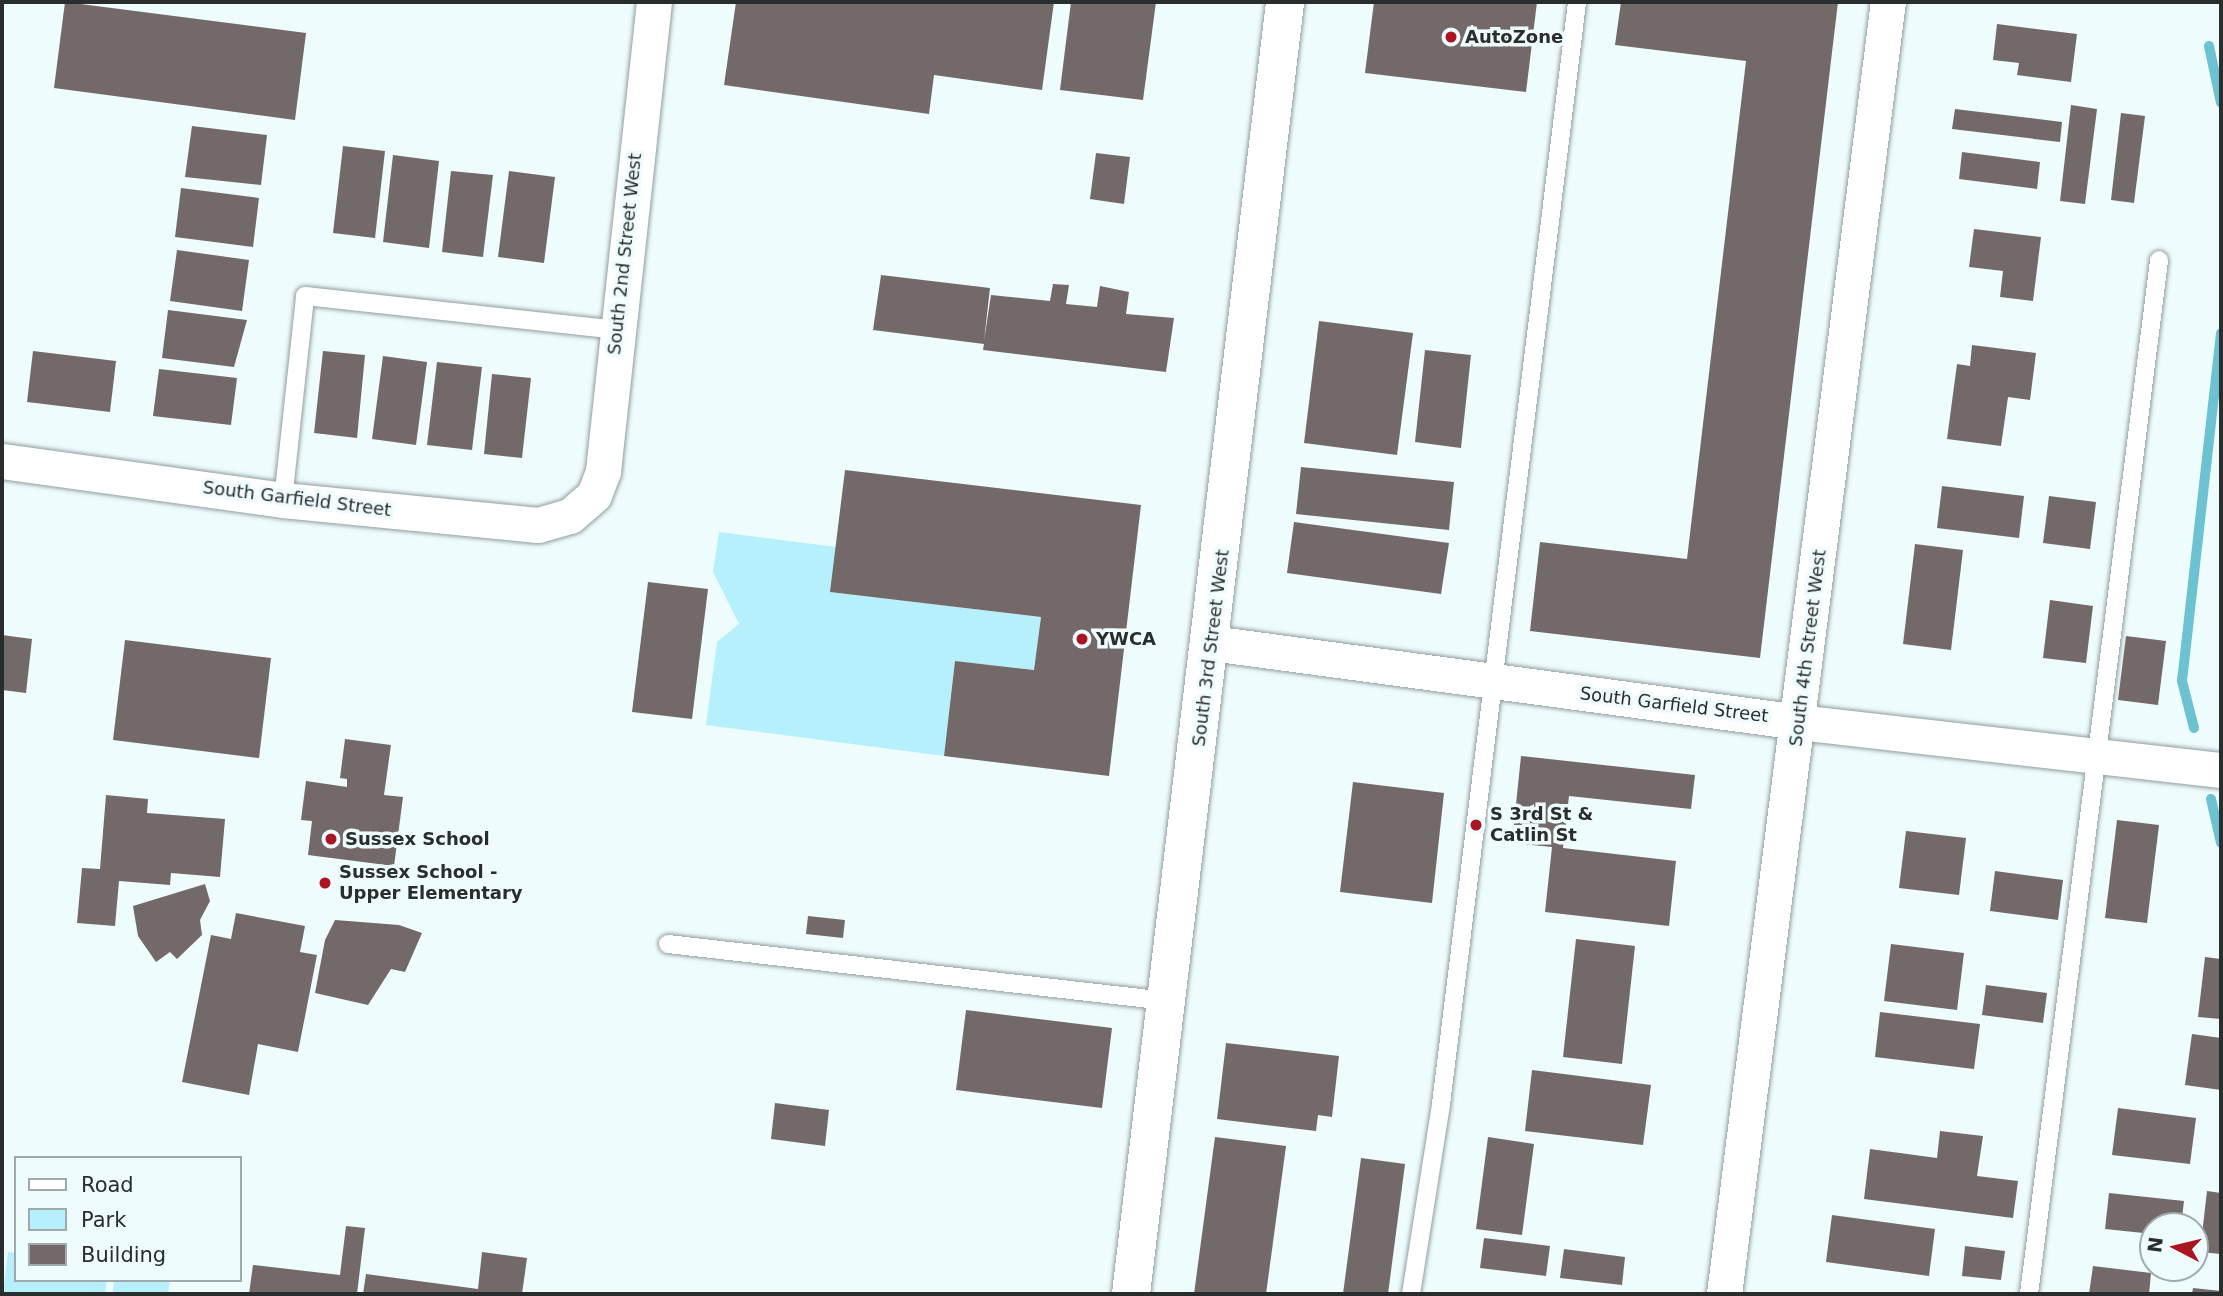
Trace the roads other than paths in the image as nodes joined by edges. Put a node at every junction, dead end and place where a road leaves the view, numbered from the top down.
1 (654, 2) edge
2 (1286, 2) edge
3 (1577, 2) edge
4 (1888, 2) edge
5 (2159, 260) dead end
6 (618, 330) junction
7 (2, 461) edge
8 (283, 500) junction
9 (588, 503) joint
10 (1211, 643) junction
11 (1493, 682) junction
12 (1799, 722) junction
13 (2099, 759) junction
14 (2221, 770) edge
15 (668, 944) dead end
16 (1167, 1001) junction
17 (1131, 1294) edge
18 (1411, 1294) edge
19 (1724, 1294) edge
20 (2029, 1294) edge

1 - 6 street, South 2nd Street West
2 - 10 main road, South 3rd Street West
3 - 11 lane
4 - 12 street, South 4th Street West
5 - 13 lane
6 - 8 lane
6 - 9 street, South 2nd Street West
7 - 8 street, South Garfield Street
8 - 9 street, South Garfield Street
10 - 11 street, South Garfield Street
10 - 16 main road, South 3rd Street West
11 - 12 street, South Garfield Street
11 - 18 lane
12 - 13 street, South Garfield Street
12 - 19 street, South 4th Street West
13 - 14 street, South Garfield Street
13 - 20 lane
15 - 16 lane
16 - 17 main road, South 3rd Street West

